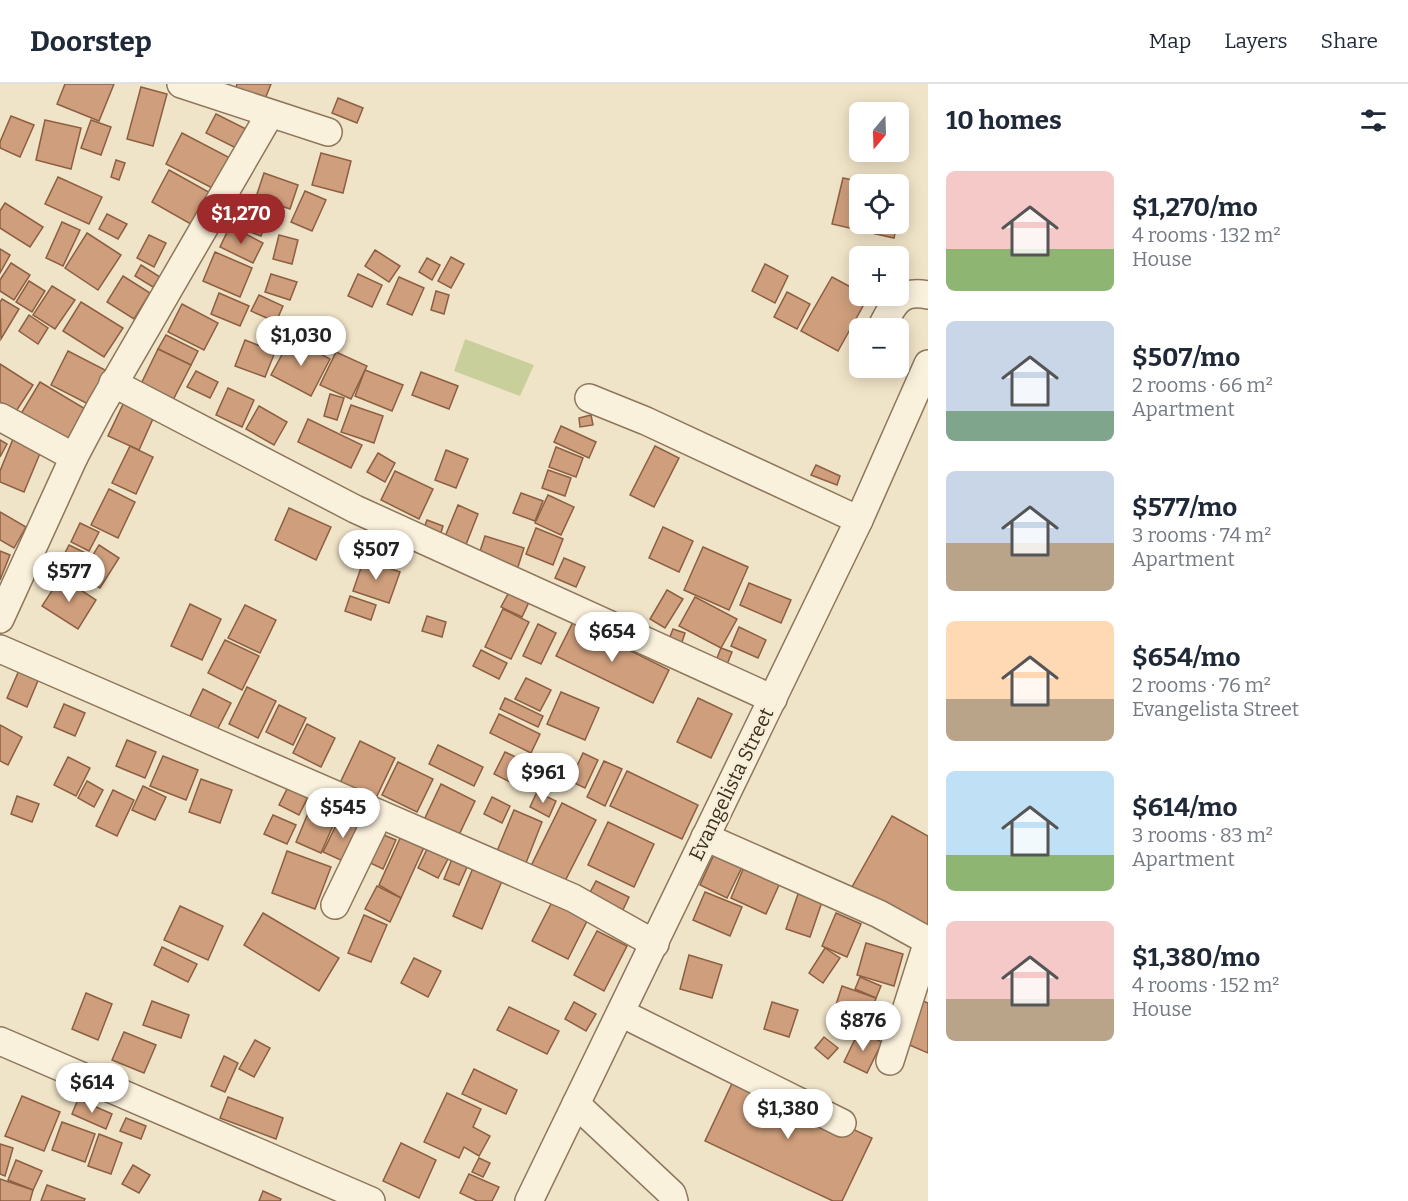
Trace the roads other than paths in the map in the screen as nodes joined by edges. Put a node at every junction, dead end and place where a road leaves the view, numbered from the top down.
1 (181, 84) edge
2 (270, 114) junction
3 (328, 132) dead end
4 (928, 295) edge
5 (887, 318) edge
6 (928, 364) edge
7 (113, 383) junction
8 (589, 398) dead end
9 (0, 417) edge
10 (74, 457) junction
11 (859, 520) junction
12 (0, 619) edge
13 (0, 649) edge
14 (773, 699) junction
15 (379, 814) junction
16 (705, 837) junction
17 (335, 905) dead end
18 (928, 941) edge
19 (655, 944) junction
20 (621, 1013) junction
21 (0, 1041) edge
22 (890, 1061) dead end
23 (576, 1104) junction
24 (842, 1123) dead end
25 (371, 1201) edge
26 (528, 1201) edge
27 (674, 1201) edge

1 - 2 street
2 - 3 street
2 - 7 street
4 - 5 street
6 - 11 street, Evangelista Street
7 - 10 street
7 - 14 street
8 - 11 street
9 - 10 street
10 - 12 street
11 - 14 street, Evangelista Street
13 - 15 street
14 - 16 street, Evangelista Street
15 - 17 street
15 - 19 street
16 - 18 street
16 - 19 street, Evangelista Street
18 - 22 street
19 - 20 street, Evangelista Street
20 - 23 street, Evangelista Street
20 - 24 street
21 - 25 street
23 - 26 street, Evangelista Street
23 - 27 street

